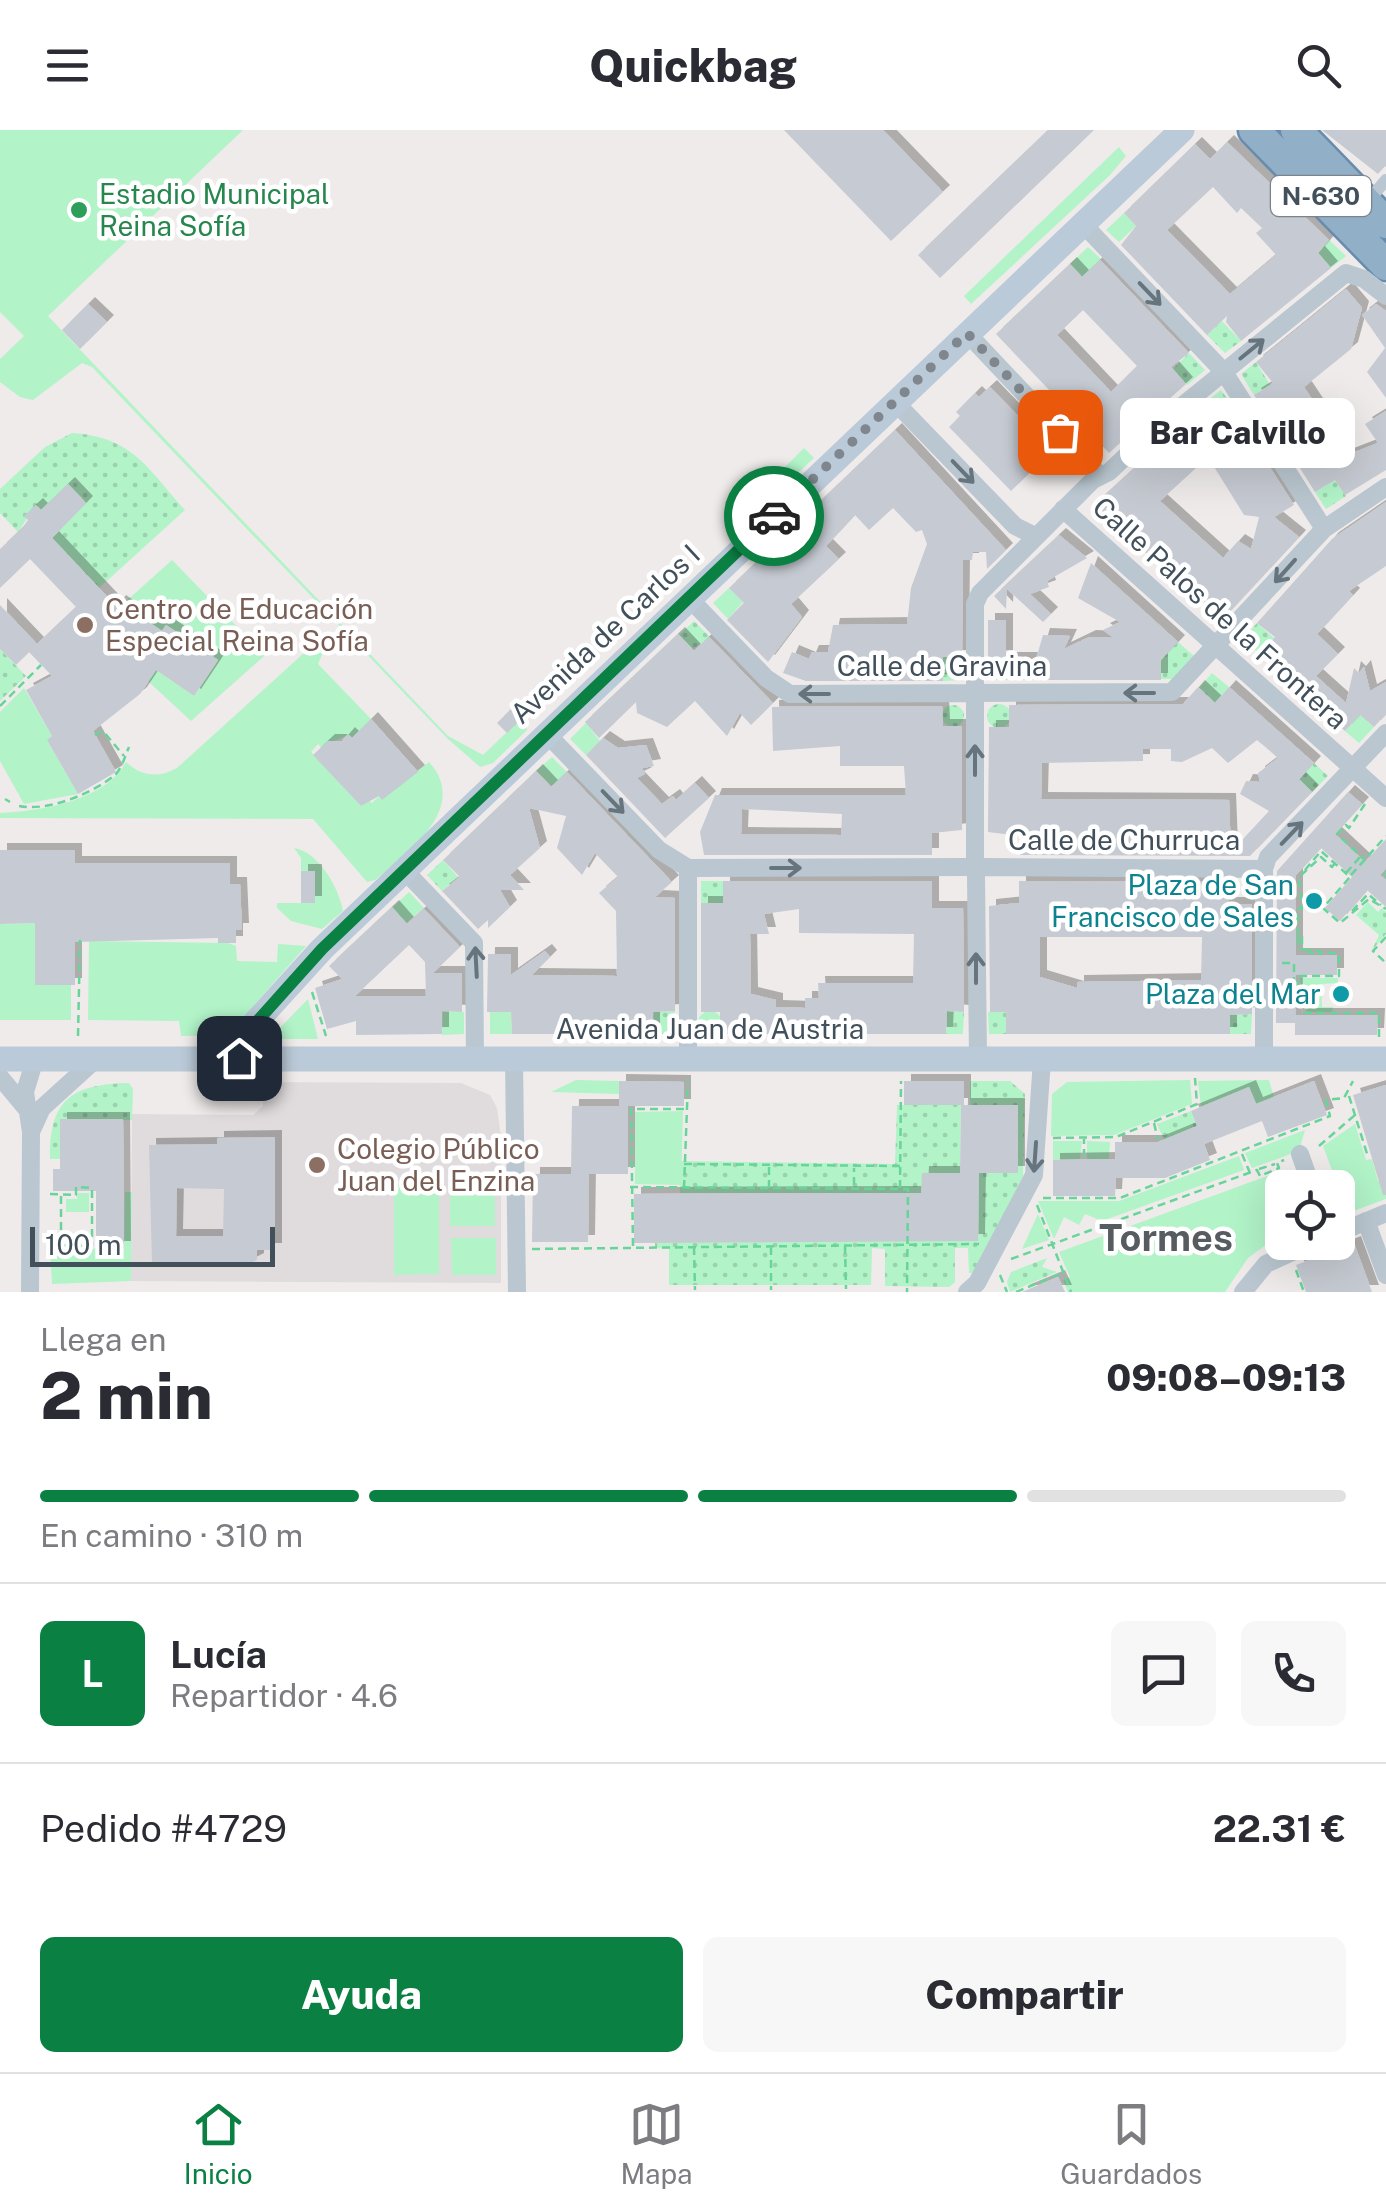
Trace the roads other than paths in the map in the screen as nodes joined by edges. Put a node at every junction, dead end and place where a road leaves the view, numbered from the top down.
1 (1241, 130) edge
2 (1172, 135) edge
3 (1274, 136) edge
4 (1379, 202) edge
5 (1082, 223) junction
6 (1386, 265) edge
7 (1386, 296) edge
8 (967, 333) junction
9 (1224, 372) junction
10 (895, 402) junction
11 (1093, 480) junction
12 (1386, 486) edge
13 (1063, 509) junction
14 (1324, 529) junction
15 (1035, 536) junction
16 (688, 597) junction
17 (1217, 648) junction
18 (975, 694) junction
19 (545, 732) junction
20 (1386, 733) edge
21 (1352, 768) junction
22 (1386, 798) edge
23 (976, 867) junction
24 (688, 868) junction
25 (1264, 868) junction
26 (404, 870) junction
27 (87, 1050) junction
28 (1384, 1053) edge
29 (239, 1058) junction
30 (35, 1059) junction
31 (514, 1059) junction
32 (0, 1060) edge
33 (475, 1060) junction
34 (688, 1060) junction
35 (978, 1060) junction
36 (1042, 1060) junction
37 (1264, 1060) junction
38 (0, 1077) edge
39 (33, 1108) junction
40 (1300, 1154) road end
41 (1306, 1170) edge
42 (1386, 1213) edge
43 (1366, 1221) junction
44 (1355, 1226) edge
45 (1275, 1260) edge
46 (1386, 1274) edge
47 (30, 1292) edge
48 (517, 1292) edge
49 (967, 1292) edge
50 (1243, 1292) edge

1 - 3 main road
2 - 5 main road, Avenida de Carlos I
3 - 4 highway, N-630
3 - 6 highway, N-630
5 - 8 main road, Avenida de Carlos I
5 -> 9 street
9 -> 7 street
8 - 10 main road, Avenida de Carlos I
8 - 11 street
9 - 11 street
9 - 14 street
10 -> 15 street
10 - 16 main road, Avenida de Carlos I
11 - 13 street
12 - 14 street, Calle de Gravina
13 - 15 street
13 - 17 street, Calle Palos de la Frontera
14 -> 17 street, Calle de Gravina
15 - 18 street
18 -> 16 street, Calle de Gravina
16 - 19 main road, Avenida de Carlos I
17 -> 18 street, Calle de Gravina
17 - 21 street, Calle Palos de la Frontera
23 -> 18 street
19 -> 24 street
19 - 26 main road, Avenida de Carlos I
20 - 21 street
21 - 22 street, Calle Palos de la Frontera
25 -> 21 street
24 -> 23 street, Calle de Churruca
23 - 25 street, Calle de Churruca
35 -> 23 street
24 - 34 street
25 - 37 street
26 - 29 main road, Avenida de Carlos I
33 -> 26 street
27 - 29 main road, Avenida Juan de Austria
27 - 30 main road, Avenida Juan de Austria
27 - 39 street
28 - 37 main road, Avenida Juan de Austria
29 - 33 main road, Avenida Juan de Austria
30 - 32 main road, Avenida Juan de Austria
30 - 39 street
31 - 33 main road, Avenida Juan de Austria
31 - 34 main road, Avenida Juan de Austria
31 - 48 street
34 - 35 main road, Avenida Juan de Austria
35 - 36 main road, Avenida Juan de Austria
36 - 37 main road, Avenida Juan de Austria
36 -> 49 street
38 - 39 street
39 - 47 street
40 - 41 street
42 - 43 street
43 - 44 street
43 - 46 street
45 - 50 street

